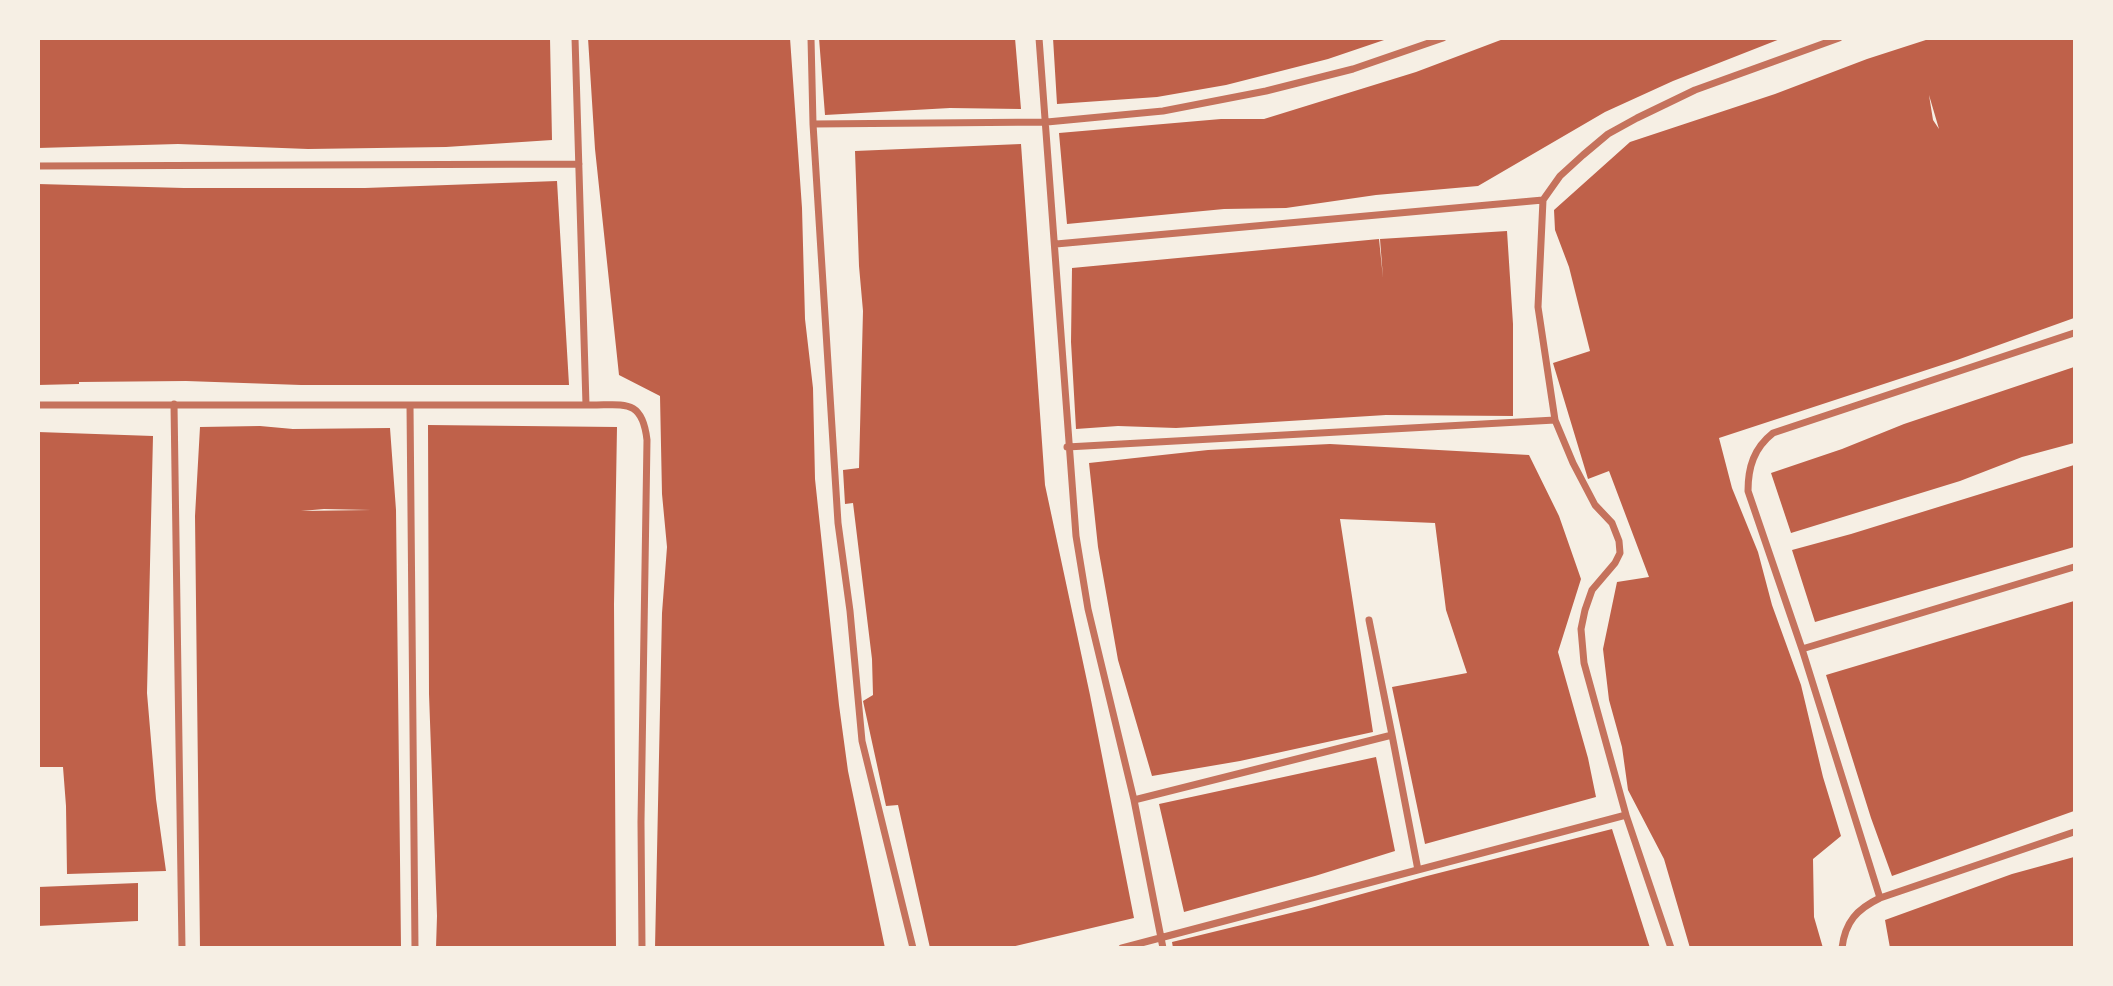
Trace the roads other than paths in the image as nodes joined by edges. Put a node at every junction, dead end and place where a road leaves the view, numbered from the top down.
1 (575, 38) edge
2 (811, 38) edge
3 (1039, 38) edge
4 (1443, 38) edge
5 (1839, 38) edge
6 (1047, 122) junction
7 (813, 124) junction
8 (579, 164) junction
9 (38, 166) edge
10 (1544, 200) junction
11 (1056, 244) junction
12 (2074, 333) edge
13 (174, 404) junction
14 (38, 405) edge
15 (410, 405) junction
16 (586, 405) junction
17 (1555, 420) junction
18 (1068, 447) junction
19 (2074, 567) edge
20 (1369, 620) dead end
21 (1802, 649) junction
22 (1392, 735) junction
23 (1134, 800) junction
24 (1626, 815) junction
25 (2074, 832) edge
26 (1418, 870) junction
27 (1880, 898) junction
28 (1161, 937) junction
29 (182, 947) edge
30 (415, 947) edge
31 (642, 947) edge
32 (913, 947) edge
33 (1122, 947) edge
34 (1163, 947) edge
35 (1671, 947) edge
36 (1842, 947) edge

1 - 8 street
2 - 7 street
3 - 6 street
4 - 6 street
5 - 10 street
6 - 7 street
6 - 11 street
7 - 32 street
8 - 9 street
8 - 16 street
10 - 11 street
10 - 17 street
11 - 18 street
12 - 21 street
13 - 14 street
13 - 15 street
13 - 29 street
15 - 16 street
15 - 30 street
16 - 31 street
17 - 18 street
17 - 24 street
18 - 23 street
19 - 21 street
20 - 22 street
21 - 27 street
22 - 23 street
22 - 26 street
23 - 28 street
24 - 26 street
24 - 35 street
25 - 27 street
26 - 28 street
27 - 36 street
28 - 33 street
28 - 34 street

